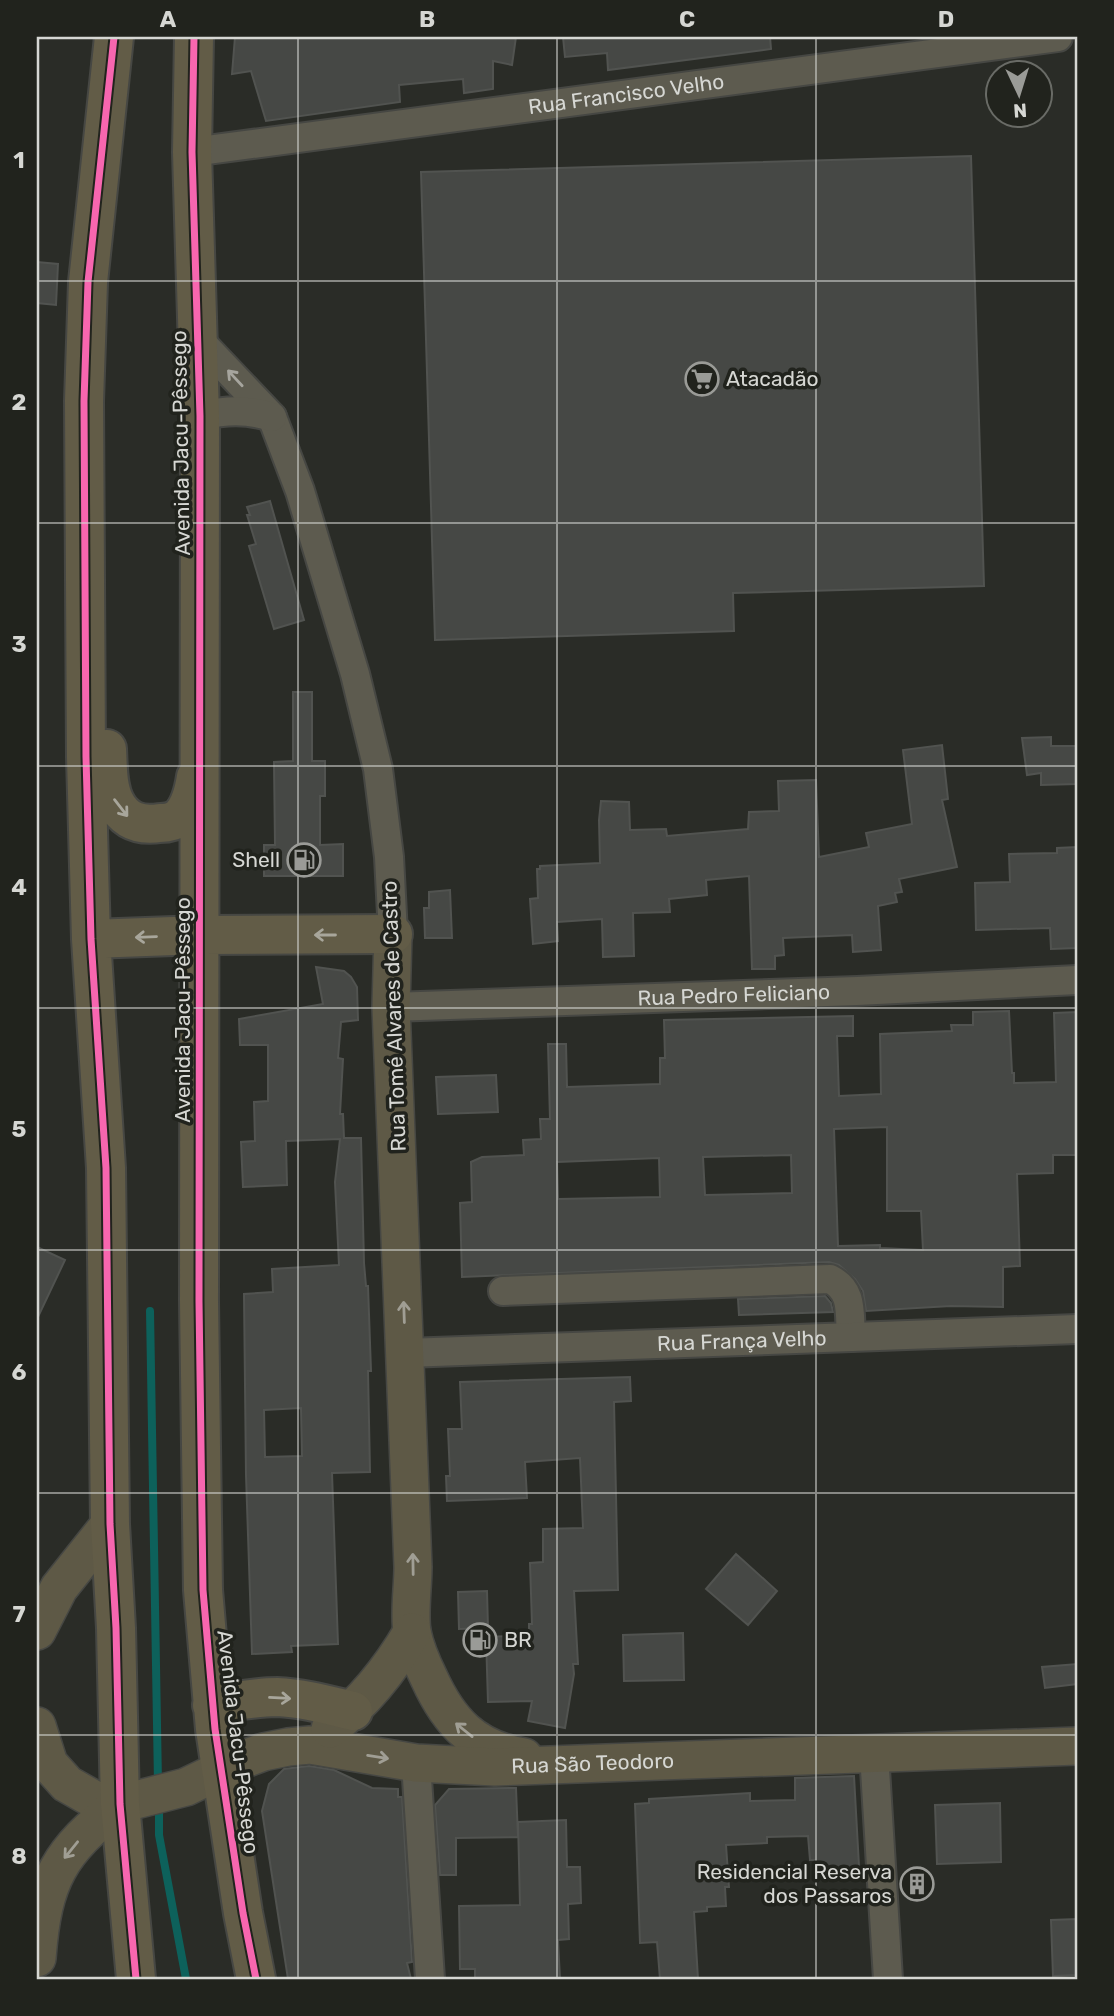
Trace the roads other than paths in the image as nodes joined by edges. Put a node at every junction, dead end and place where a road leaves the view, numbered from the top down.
1 (114, 37) edge
2 (194, 37) edge
3 (1058, 37) edge
4 (192, 152) junction
5 (198, 339) junction
6 (85, 401) junction
7 (200, 416) junction
8 (272, 417) junction
9 (200, 755) junction
10 (393, 934) junction
11 (201, 935) junction
12 (91, 939) junction
13 (1077, 981) edge
14 (391, 1007) junction
15 (503, 1291) dead end
16 (1077, 1329) edge
17 (851, 1337) junction
18 (406, 1353) junction
19 (110, 1524) junction
20 (48, 1589) edge
21 (37, 1631) edge
22 (412, 1632) junction
23 (212, 1705) junction
24 (353, 1711) junction
25 (37, 1726) edge
26 (310, 1745) junction
27 (1077, 1746) edge
28 (874, 1754) junction
29 (416, 1763) junction
30 (574, 1765) junction
31 (221, 1769) junction
32 (131, 1801) junction
33 (37, 1958) edge
34 (136, 1979) edge
35 (256, 1979) edge
36 (430, 1979) edge
37 (888, 1979) edge

1 - 6 highway
2 - 4 highway, Avenida Jacu-Pêssego
3 - 4 street, Rua Francisco Velho
4 - 5 highway, Avenida Jacu-Pêssego
5 - 7 highway, Avenida Jacu-Pêssego
8 -> 5 street, Rua Tomé Alvares de Castro
6 -> 9 highway
6 - 12 highway
7 - 8 street
7 - 9 highway, Avenida Jacu-Pêssego
8 - 10 street, Rua Tomé Alvares de Castro
9 - 11 highway, Avenida Jacu-Pêssego
10 -> 11 highway
10 - 14 main road, Rua Tomé Alvares de Castro
11 -> 12 highway
11 - 23 highway, Avenida Jacu-Pêssego
12 - 19 highway
13 - 14 street, Rua Pedro Feliciano
18 -> 14 main road, Rua Tomé Alvares de Castro
15 - 17 street
16 - 17 street, Rua França Velho
17 - 18 street, Rua França Velho
22 -> 18 main road, Rua Tomé Alvares de Castro
19 - 20 main road
19 - 32 highway
20 - 21 main road
22 - 24 main road
30 -> 22 main road, Rua Tomé Alvares de Castro
23 -> 24 highway
23 - 31 highway, Avenida Jacu-Pêssego
24 - 26 main road
25 - 32 main road
26 -> 29 main road, Rua São Teodoro
26 - 31 main road, Rua São Teodoro
27 - 28 main road, Rua São Teodoro
28 - 30 main road, Rua São Teodoro
28 - 37 street
29 - 30 main road, Rua São Teodoro
29 - 36 street
31 - 32 main road, Rua São Teodoro
31 - 35 highway, Avenida Jacu-Pêssego
32 -> 33 main road
32 - 34 highway

